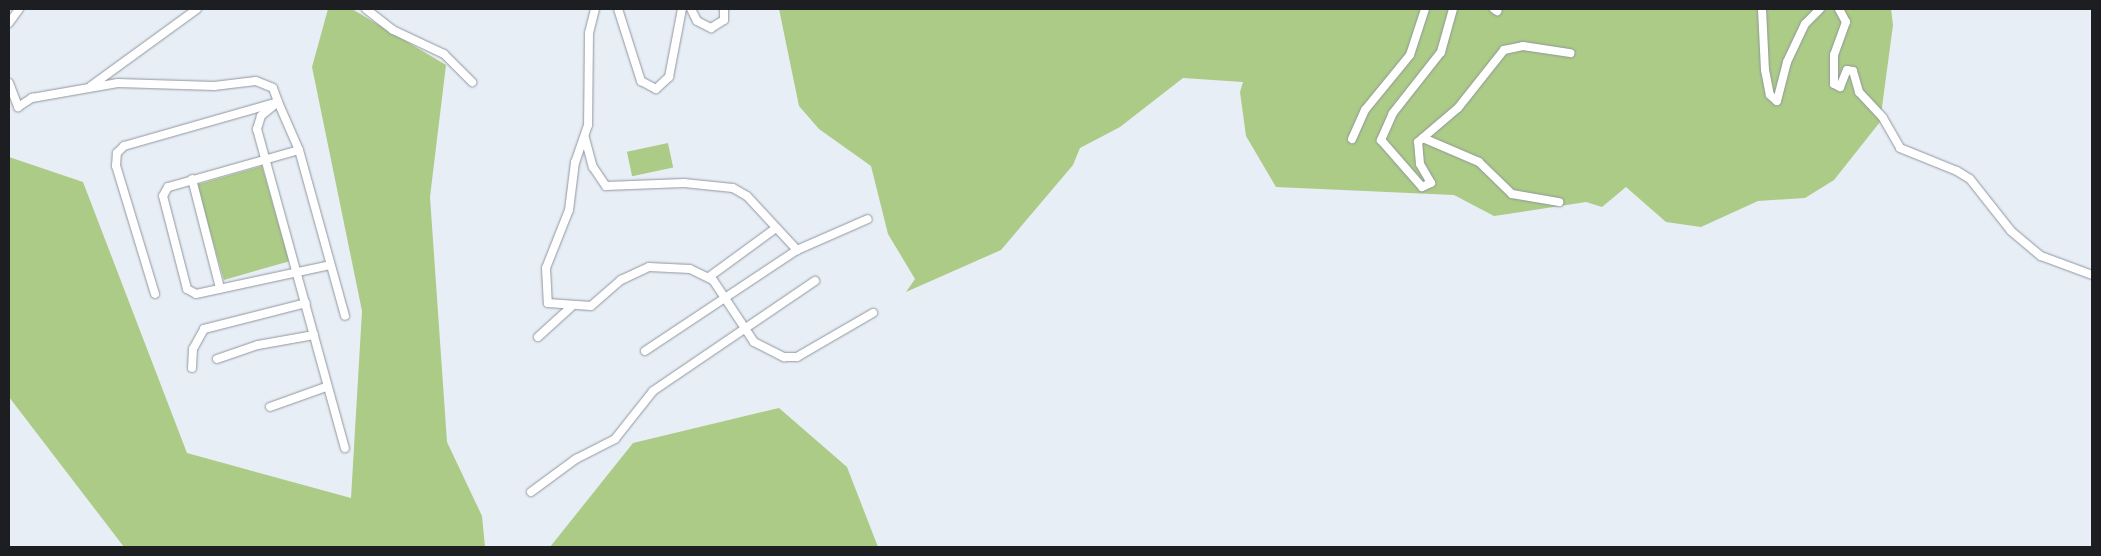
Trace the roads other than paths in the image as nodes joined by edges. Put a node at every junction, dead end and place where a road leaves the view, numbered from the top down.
1 (19, 9) edge
2 (197, 9) edge
3 (595, 9) edge
4 (618, 9) edge
5 (682, 9) edge
6 (691, 9) edge
7 (724, 9) edge
8 (1426, 9) edge
9 (1452, 9) edge
10 (1762, 9) edge
11 (1820, 9) edge
12 (1839, 9) edge
13 (369, 10) edge
14 (9, 22) edge
15 (1570, 53) dead end
16 (472, 82) dead end
17 (9, 83) edge
18 (90, 87) junction
19 (278, 102) junction
20 (585, 138) junction
21 (1352, 138) dead end
22 (1423, 138) junction
23 (298, 150) junction
24 (266, 160) junction
25 (192, 179) junction
26 (1559, 202) dead end
27 (868, 219) dead end
28 (776, 228) junction
29 (798, 250) junction
30 (330, 265) junction
31 (298, 270) junction
32 (2092, 275) edge
33 (709, 277) junction
34 (815, 281) dead end
35 (220, 288) junction
36 (155, 294) dead end
37 (722, 300) junction
38 (306, 303) junction
39 (571, 308) junction
40 (873, 313) dead end
41 (345, 316) dead end
42 (745, 330) junction
43 (314, 335) junction
44 (538, 337) dead end
45 (644, 351) dead end
46 (217, 359) dead end
47 (192, 368) dead end
48 (326, 387) junction
49 (270, 406) dead end
50 (345, 448) dead end
51 (531, 492) dead end

1 - 14 street
2 - 18 street
3 - 20 street
4 - 5 street
6 - 7 street
8 - 21 street
9 - 22 street
10 - 11 street
12 - 32 street
13 - 16 street
15 - 22 street
17 - 18 street
18 - 19 street
19 - 23 street
19 - 24 street
19 - 36 street
20 - 28 street
20 - 39 street
22 - 26 street
23 - 24 street
23 - 30 street
24 - 25 street
24 - 31 street
25 - 35 street
25 - 35 street
27 - 29 street
28 - 29 street
28 - 33 street
29 - 37 street
30 - 31 street
30 - 41 street
31 - 35 street
31 - 38 street
33 - 37 street
33 - 39 street
34 - 42 street
37 - 42 street
37 - 45 street
38 - 43 street
38 - 47 street
39 - 44 street
40 - 42 street
42 - 51 street
43 - 46 street
43 - 48 street
48 - 49 street
48 - 50 street

